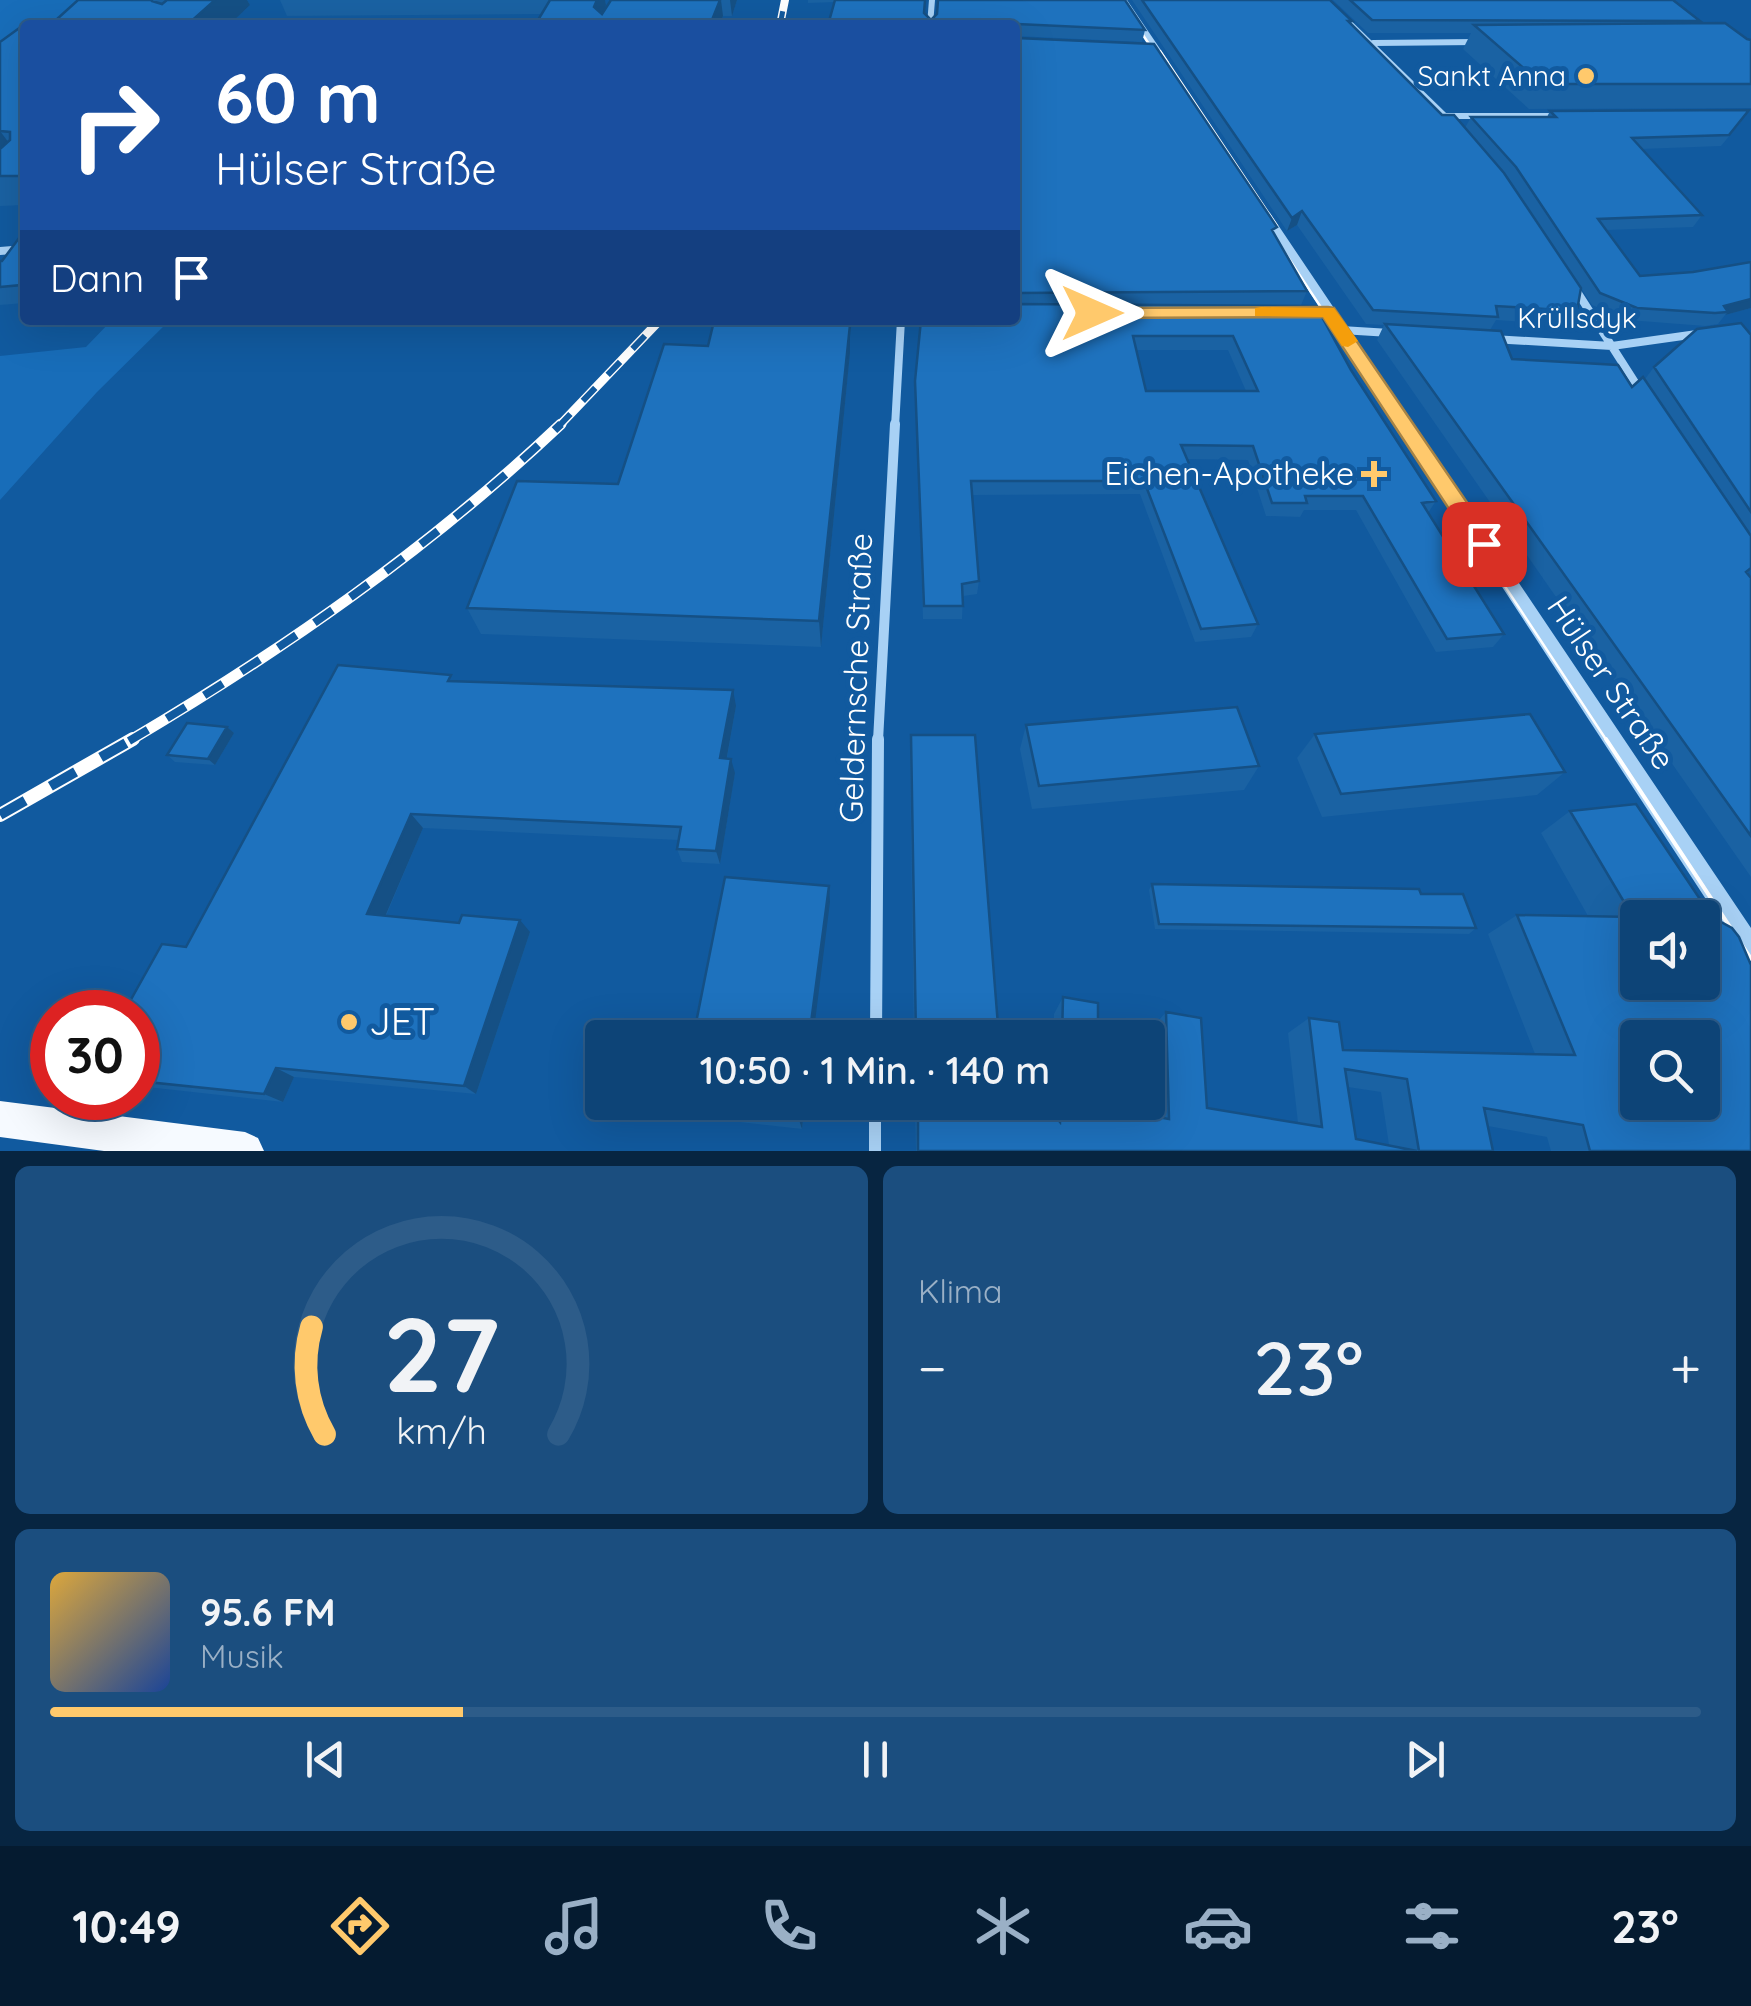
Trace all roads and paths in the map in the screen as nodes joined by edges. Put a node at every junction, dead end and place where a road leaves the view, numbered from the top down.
1 (1123, 0) edge
2 (1335, 11) edge
3 (1492, 42) edge
4 (1372, 43) junction
5 (1135, 50) edge
6 (1156, 50) junction
7 (1178, 83) edge
8 (1446, 116) junction
9 (1579, 116) edge
10 (1458, 130) edge
11 (1253, 197) edge
12 (1570, 281) edge
13 (901, 325) edge
14 (1341, 330) junction
15 (1716, 332) edge
16 (1403, 334) edge
17 (1479, 338) edge
18 (1612, 346) junction
19 (1654, 413) edge
20 (1751, 948) edge
21 (876, 1020) edge
22 (0, 1119) edge
23 (875, 1120) edge
24 (227, 1150) edge
25 (875, 1151) edge

1 - 6 street
2 - 4 street
3 - 4 street
4 - 8 street
5 - 6 street
6 - 7 street
8 - 9 street
8 - 10 street
11 - 14 street, Hülser Straße
12 - 18 street
13 - 21 street, Geldernsche Straße
14 - 16 street
14 - 20 street, Hülser Straße
15 - 18 street, Krüllsdyk
17 - 18 street, Krüllsdyk
18 - 19 street
22 - 24 main road
23 - 25 street

